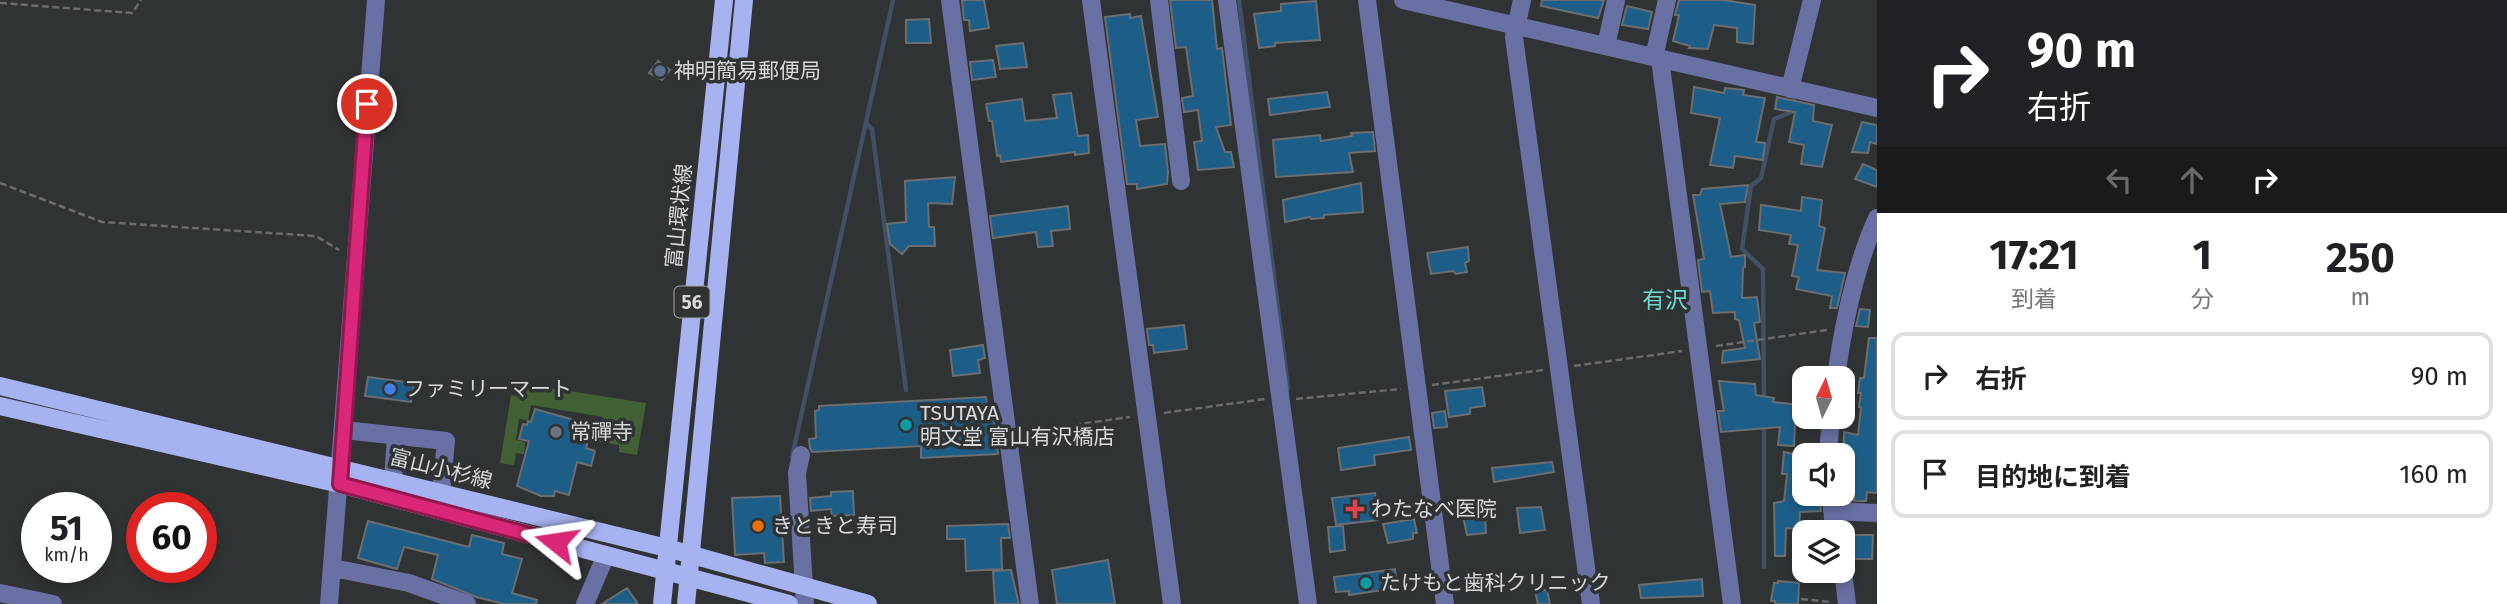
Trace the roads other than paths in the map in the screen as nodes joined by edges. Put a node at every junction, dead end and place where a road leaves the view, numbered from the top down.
1 (376, 0) edge
2 (724, 0) edge
3 (744, 0) edge
4 (950, 0) edge
5 (1091, 0) edge
6 (1159, 0) edge
7 (1227, 0) edge
8 (1367, 0) edge
9 (1403, 0) edge
10 (1522, 0) edge
11 (1616, 0) edge
12 (1667, 0) edge
13 (1812, 0) edge
14 (1517, 25) junction
15 (1606, 46) junction
16 (1657, 58) junction
17 (1790, 89) junction
18 (1877, 108) edge
19 (1181, 181) dead end
20 (1877, 218) edge
21 (1837, 366) edge
22 (0, 386) edge
23 (0, 406) edge
24 (344, 430) junction
25 (396, 436) junction
26 (801, 455) dead end
27 (340, 476) junction
28 (393, 480) junction
29 (441, 492) junction
30 (1848, 506) edge
31 (1877, 513) edge
32 (667, 548) junction
33 (691, 554) junction
34 (606, 555) junction
35 (333, 568) junction
36 (665, 572) junction
37 (689, 578) junction
38 (1843, 583) edge
39 (803, 586) junction
40 (0, 593) edge
41 (1839, 603) edge
42 (53, 604) edge
43 (329, 604) edge
44 (467, 604) edge
45 (585, 604) edge
46 (662, 604) edge
47 (686, 604) edge
48 (789, 604) edge
49 (805, 604) edge
50 (868, 604) edge
51 (1030, 604) edge
52 (1172, 604) edge
53 (1308, 604) edge
54 (1445, 604) edge
55 (1591, 604) edge
56 (1732, 604) edge

1 - 24 street
2 - 32 main road, 富山環状線 / 56
3 - 33 main road, 富山環状線 / 56
4 - 51 street
5 - 52 street
6 - 19 street
7 - 53 street
8 - 54 street
9 - 14 street
10 - 14 street
11 - 15 street
12 - 16 street
13 - 17 street
14 - 15 street
14 - 55 street
15 - 16 street
16 - 17 street
16 - 56 street
17 - 18 street
20 - 21 street
22 - 27 main road, 富山小杉線
23 - 27 main road, 富山小杉線
24 - 25 street
24 - 27 street
25 - 28 street
25 - 29 street
26 - 39 street
27 - 28 main road, 富山小杉線
27 - 34 main road, 富山小杉線
27 - 35 street
28 - 29 main road, 富山小杉線
29 - 32 main road, 富山小杉線
30 - 31 street
32 - 33 main road, 富山小杉線
32 - 36 main road, 富山環状線 / 56
33 - 37 main road, 富山環状線 / 56
33 - 39 main road, 富山小杉線
34 - 36 main road, 富山小杉線
34 - 45 street
35 - 43 street
35 - 44 street
36 - 37 main road, 富山小杉線
36 - 46 main road, 富山環状線 / 56
37 - 47 main road, 富山環状線 / 56
37 - 48 main road, 富山小杉線
38 - 41 street
39 - 49 street
39 - 50 main road, 富山小杉線
40 - 42 street

